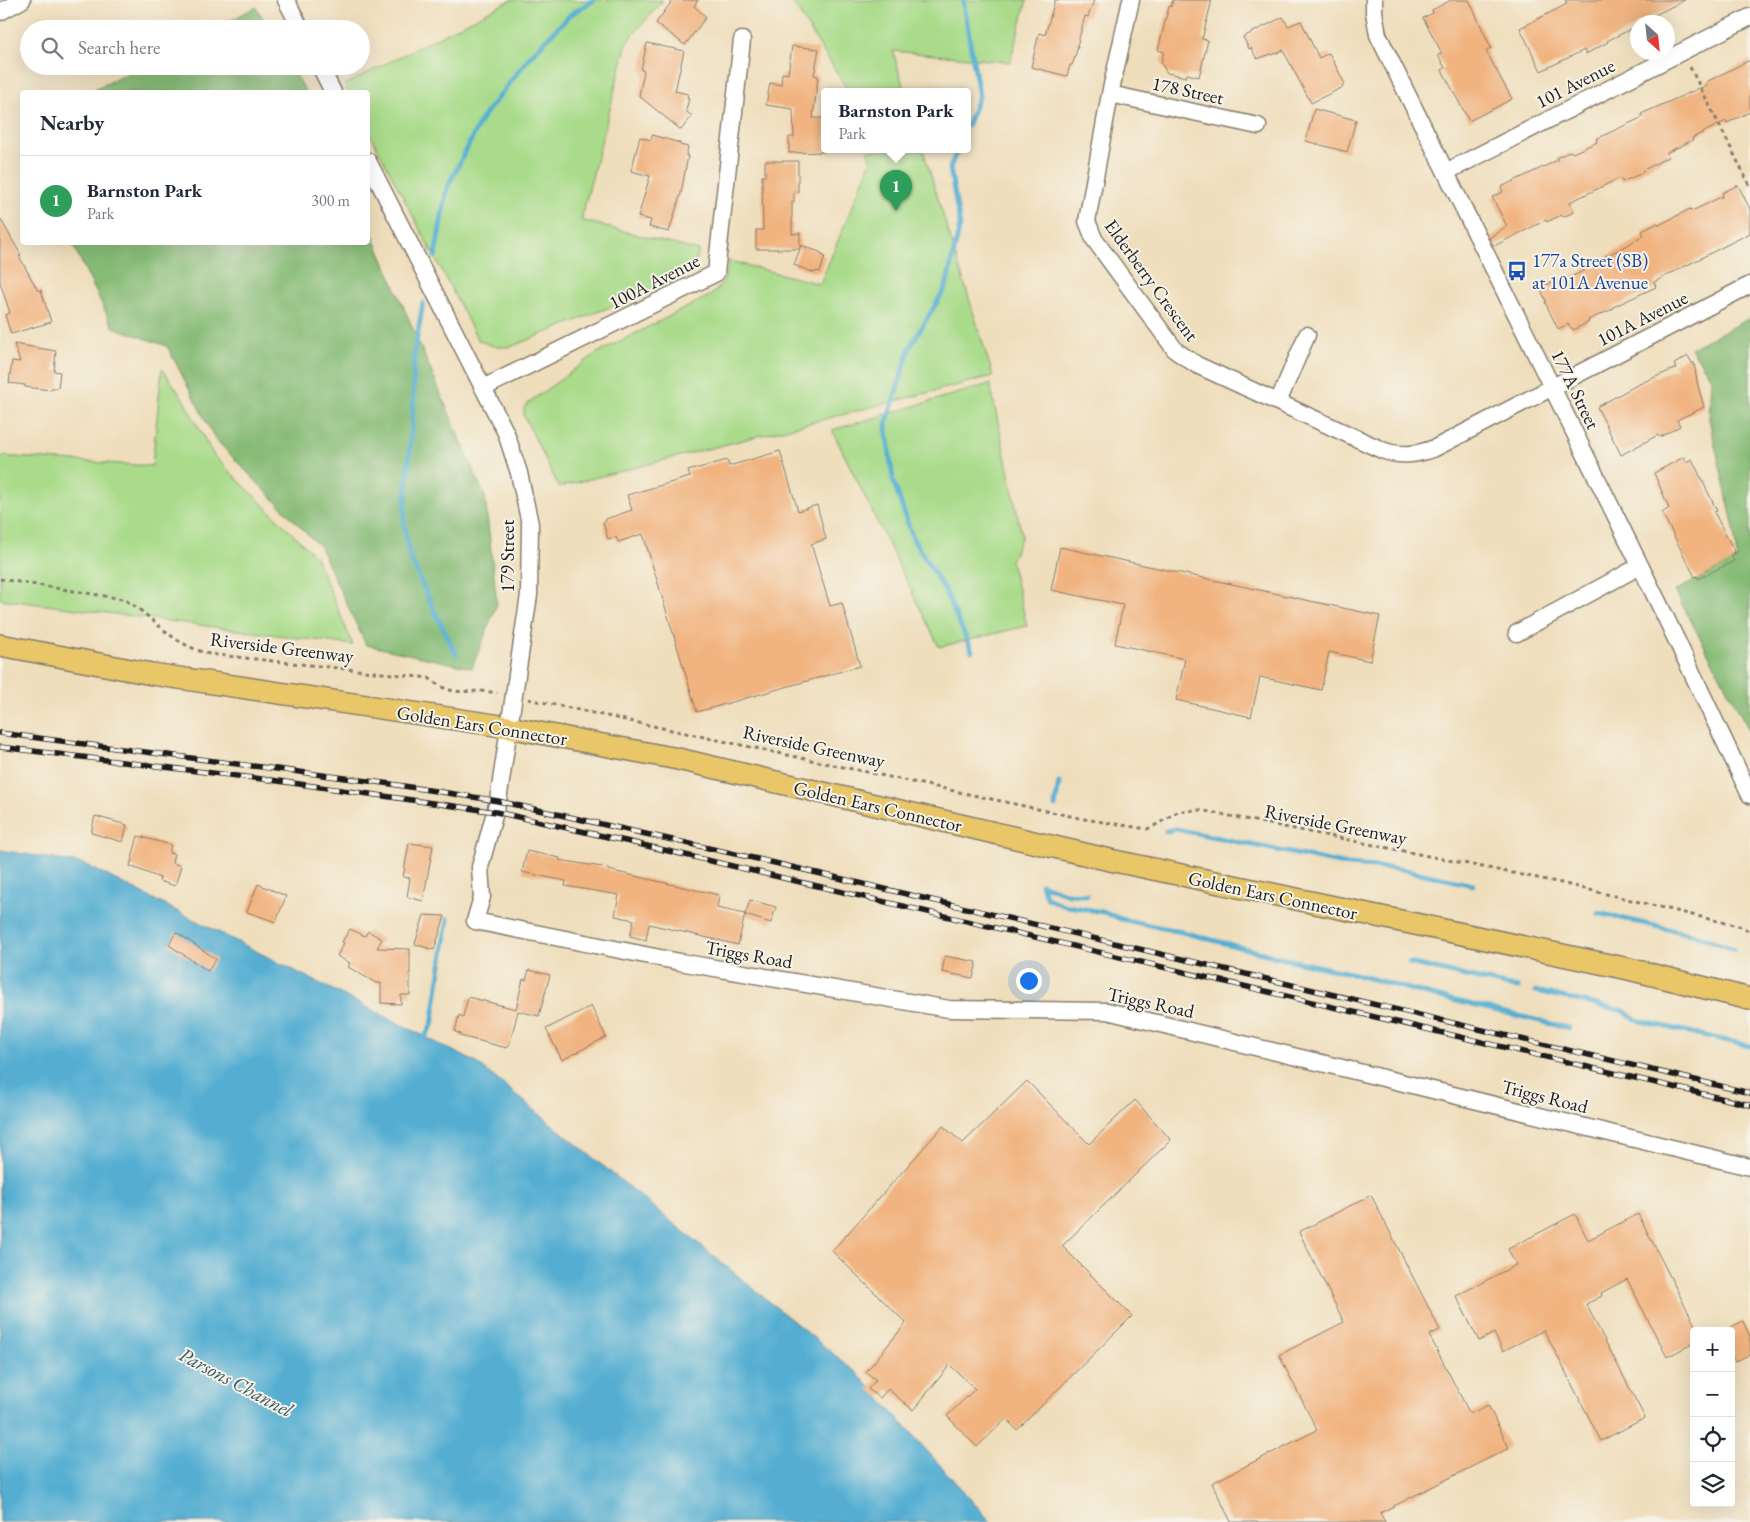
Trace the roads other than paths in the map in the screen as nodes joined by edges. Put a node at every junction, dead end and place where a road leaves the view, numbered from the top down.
1 (22, 0) edge
2 (286, 0) edge
3 (1131, 0) edge
4 (1374, 0) edge
5 (0, 12) edge
6 (1750, 17) edge
7 (296, 20) edge
8 (742, 40) dead end
9 (324, 75) edge
10 (332, 90) edge
11 (1110, 94) junction
12 (1258, 126) dead end
13 (370, 165) edge
14 (1446, 172) junction
15 (1750, 285) edge
16 (1307, 335) dead end
17 (1552, 386) junction
18 (482, 388) junction
19 (1278, 402) junction
20 (1640, 566) junction
21 (1517, 633) dead end
22 (0, 645) edge
23 (508, 727) junction
24 (1750, 795) edge
25 (475, 921) joint
26 (1750, 999) edge
27 (1750, 1167) edge

1 - 5 street
2 - 7 street
3 - 11 street
4 - 14 street, 177A Street
6 - 14 street, 101 Avenue
8 - 18 street, 100A Avenue
9 - 10 street
11 - 12 street, 178 Street
11 - 19 street, Elderberry Crescent
13 - 18 street, 179 Street
14 - 17 street, 177A Street
15 - 17 street, 101A Avenue
16 - 19 street
17 - 19 street, Elderberry Crescent
17 - 20 street, 177A Street
18 - 23 street, 179 Street
20 - 21 street
20 - 24 street, 177A Street
22 - 23 main road, Golden Ears Connector
23 - 25 street, 179 Street
23 - 26 main road, Golden Ears Connector
25 - 27 street, Triggs Road

